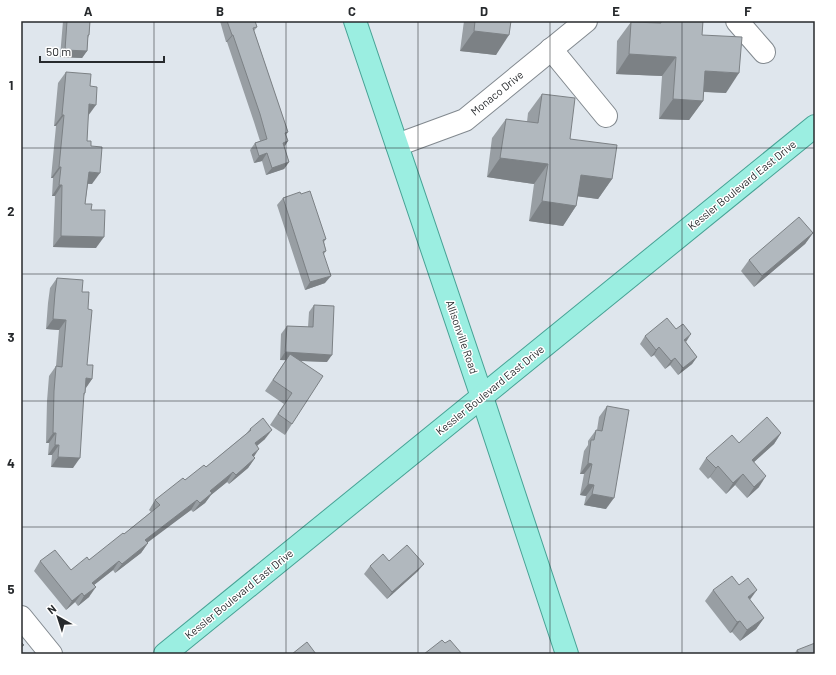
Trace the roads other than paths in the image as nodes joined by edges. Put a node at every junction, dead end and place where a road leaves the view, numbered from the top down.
1 (355, 21) edge
2 (586, 21) edge
3 (738, 21) edge
4 (551, 49) junction
5 (764, 52) dead end
6 (606, 116) dead end
7 (815, 126) edge
8 (397, 145) junction
9 (482, 396) junction
10 (21, 617) edge
11 (51, 654) edge
12 (165, 654) edge
13 (567, 654) edge

1 - 8 main road, Allisonville Road
2 - 4 street, Monaco Drive
3 - 5 street
4 - 6 street
4 - 8 street, Monaco Drive
7 - 9 main road, Kessler Boulevard East Drive
8 - 9 main road, Allisonville Road
9 - 12 main road, Kessler Boulevard East Drive
9 - 13 main road, Allisonville Road
10 - 11 street

